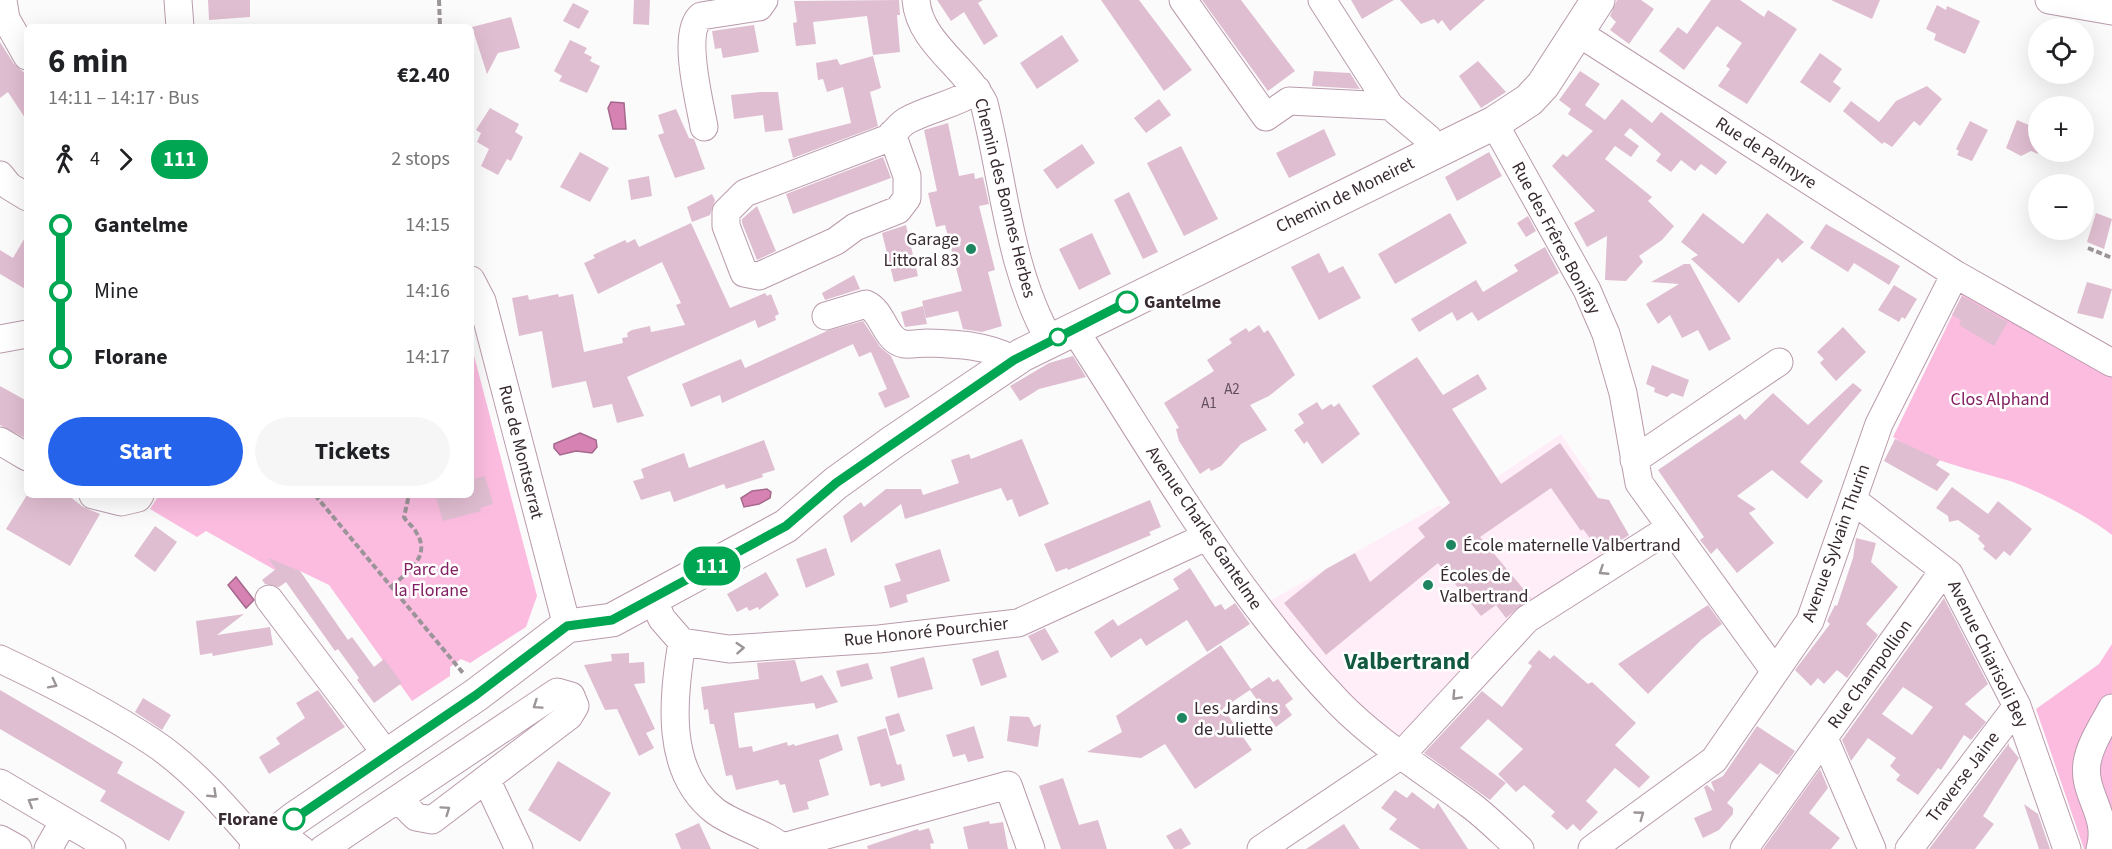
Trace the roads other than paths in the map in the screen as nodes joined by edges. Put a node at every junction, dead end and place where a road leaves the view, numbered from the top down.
1 (3, 0) edge
2 (178, 0) edge
3 (764, 0) edge
4 (916, 0) edge
5 (1183, 0) edge
6 (1322, 0) edge
7 (1598, 0) edge
8 (2049, 0) edge
9 (2112, 11) edge
10 (180, 24) edge
11 (1577, 32) junction
12 (24, 51) edge
13 (977, 90) junction
14 (1390, 106) junction
15 (1494, 123) junction
16 (704, 127) dead end
17 (892, 134) junction
18 (1435, 151) junction
19 (0, 175) edge
20 (24, 195) edge
21 (1955, 274) junction
22 (474, 286) edge
23 (826, 316) dead end
24 (24, 335) edge
25 (1062, 335) junction
26 (0, 339) edge
27 (1014, 360) junction
28 (1779, 362) dead end
29 (2112, 363) edge
30 (0, 441) edge
31 (24, 455) edge
32 (1634, 460) junction
33 (105, 498) edge
34 (138, 498) edge
35 (1853, 500) junction
36 (1670, 528) junction
37 (1206, 537) junction
38 (1944, 570) junction
39 (652, 598) junction
40 (281, 604) dead end
41 (567, 626) junction
42 (682, 642) junction
43 (0, 659) edge
44 (1774, 670) junction
45 (2017, 706) junction
46 (2112, 708) edge
47 (1824, 738) junction
48 (393, 751) junction
49 (1401, 755) junction
50 (487, 781) junction
51 (0, 783) edge
52 (398, 799) junction
53 (64, 820) junction
54 (0, 838) edge
55 (284, 846) edge
56 (783, 848) edge
57 (1264, 848) edge
58 (18, 849) edge
59 (48, 849) edge
60 (112, 849) edge
61 (519, 849) edge
62 (1031, 849) edge
63 (1520, 849) edge
64 (1592, 849) edge
65 (1744, 849) edge
66 (1872, 849) edge
67 (1909, 849) edge
68 (2067, 849) edge
69 (2100, 849) edge

1 - 12 street
2 - 10 street
3 - 16 street
4 - 13 street, Chemin des Bonnes Herbes
5 - 14 street
6 - 14 street
7 - 11 main road, Chemin de Moneiret
8 - 9 street
11 - 15 main road, Chemin de Moneiret
11 - 21 street, Rue de Palmyre
13 - 17 street
13 - 25 street, Chemin des Bonnes Herbes
14 - 18 street
15 - 18 main road, Chemin de Moneiret
15 - 32 street, Rue des Frêres Bonifay
17 - 17 street
18 - 25 main road, Chemin de Moneiret
19 - 20 street
21 - 29 street, Rue de Palmyre
21 - 35 street, Avenue Sylvain Thurin
22 - 41 street, Rue de Montserrat
23 - 27 street
24 - 26 street
25 - 27 main road, Chemin de Moneiret
25 - 37 street, Avenue Charles Gantelme
27 - 39 main road, Chemin de Moneiret
28 - 32 street
30 - 31 street
32 - 36 street, Rue des Frêres Bonifay
33 - 34 street
35 - 38 street, Avenue Chiarisoli Bey
35 - 44 street, Avenue Sylvain Thurin
36 - 44 street, Rue des Frêres Bonifay
36 -> 49 street
42 -> 37 street, Rue Honoré Pourchier
37 - 49 street, Avenue Charles Gantelme
38 - 45 street, Avenue Chiarisoli Bey
38 - 47 street, Rue Champollion
39 - 41 main road, Chemin de Moneiret
39 - 42 street
40 - 48 street
41 - 48 main road
42 - 56 street
43 -> 55 street
64 -> 44 street, Avenue Sylvain Thurin
45 - 67 street, Traverse Jaine
45 - 68 street, Avenue Chiarisoli Bey
46 - 69 street
47 - 65 street
47 - 66 street, Rue Champollion
48 - 55 main road
49 - 57 street
49 - 63 street, Avenue Charles Gantelme
52 -> 50 street
50 -> 52 street
50 - 61 street
53 -> 51 street
52 - 55 street
53 - 59 street
53 - 60 street
54 - 58 street
56 - 62 street

